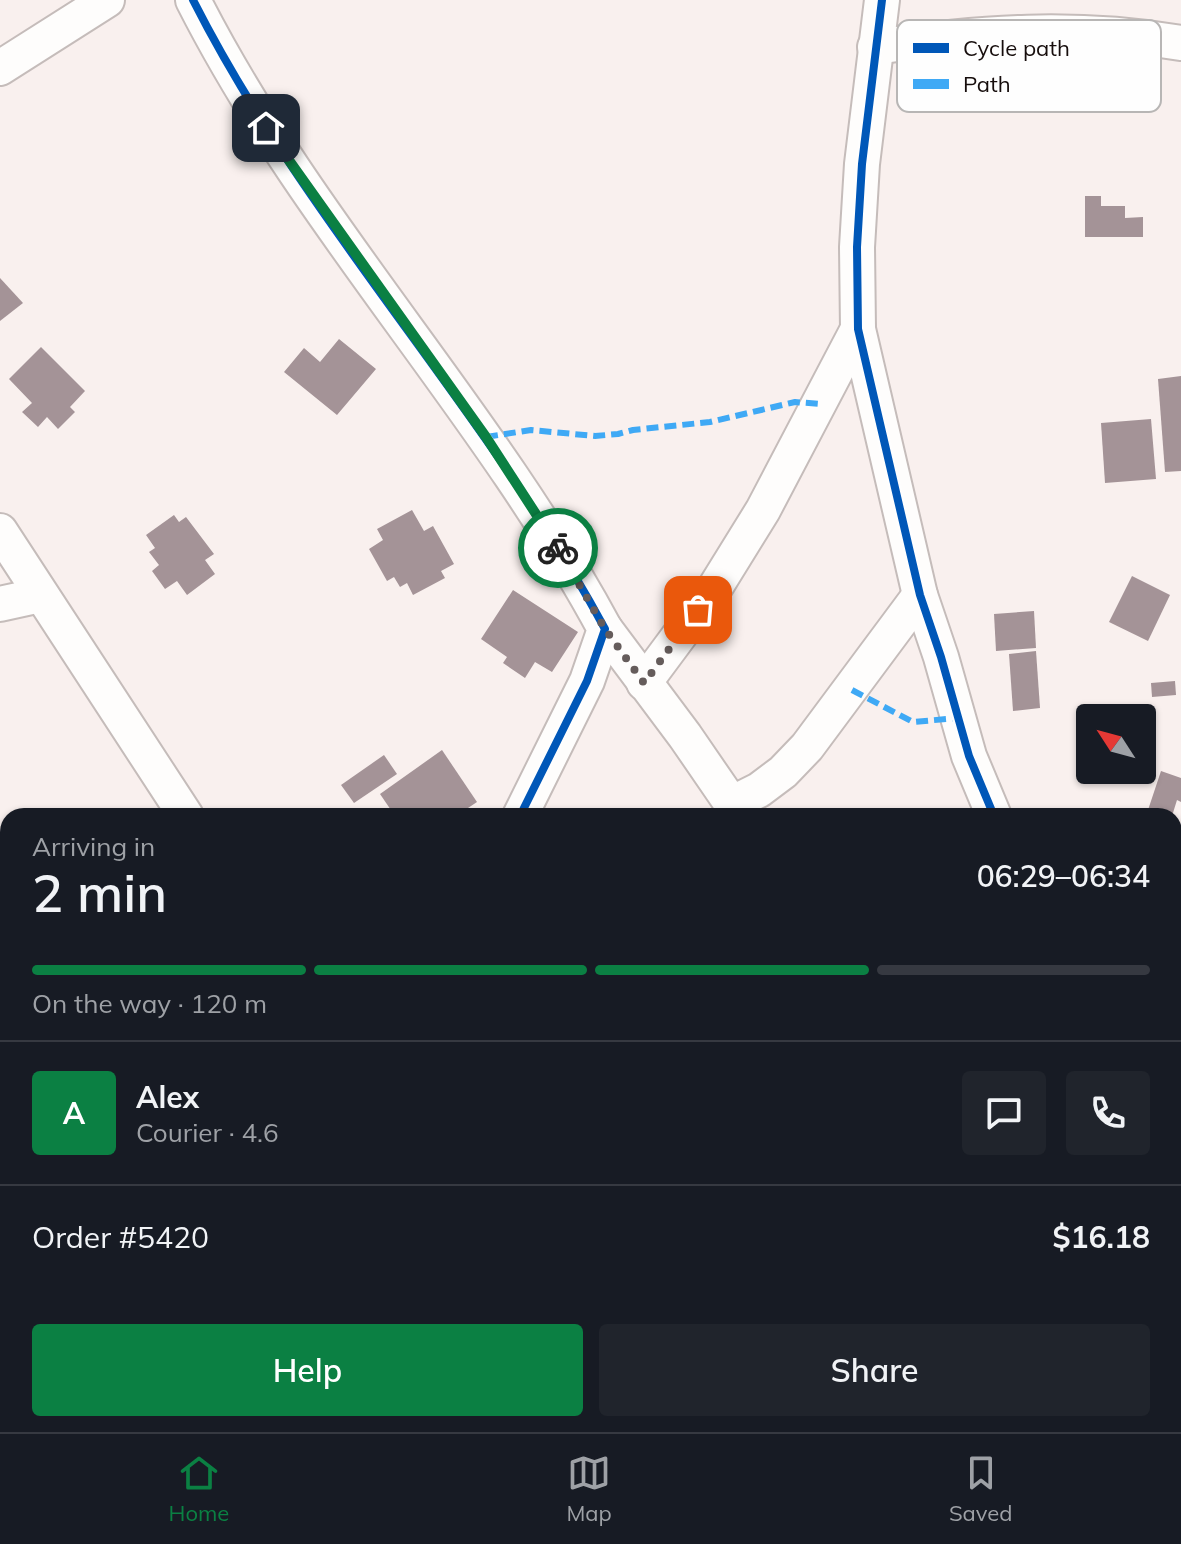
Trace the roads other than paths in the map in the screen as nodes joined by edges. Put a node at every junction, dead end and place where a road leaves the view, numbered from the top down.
1 (107, 0) edge
2 (193, 0) edge
3 (882, 0) edge
4 (1161, 40) edge
5 (1181, 43) edge
6 (897, 44) edge
7 (875, 47) junction
8 (0, 68) edge
9 (858, 329) junction
10 (0, 531) edge
11 (41, 595) junction
12 (920, 595) junction
13 (0, 604) edge
14 (605, 629) junction
15 (644, 683) junction
16 (181, 808) edge
17 (524, 808) edge
18 (734, 808) edge
19 (737, 808) edge
20 (991, 808) edge

1 - 8 street
2 - 14 street
3 - 7 street
4 - 5 street
6 - 7 street
7 - 9 street
9 - 12 street
9 - 15 street
10 - 11 street
11 - 13 street
11 - 16 street
12 - 19 street
12 - 20 street
14 - 15 street
14 - 17 street
15 - 18 street

